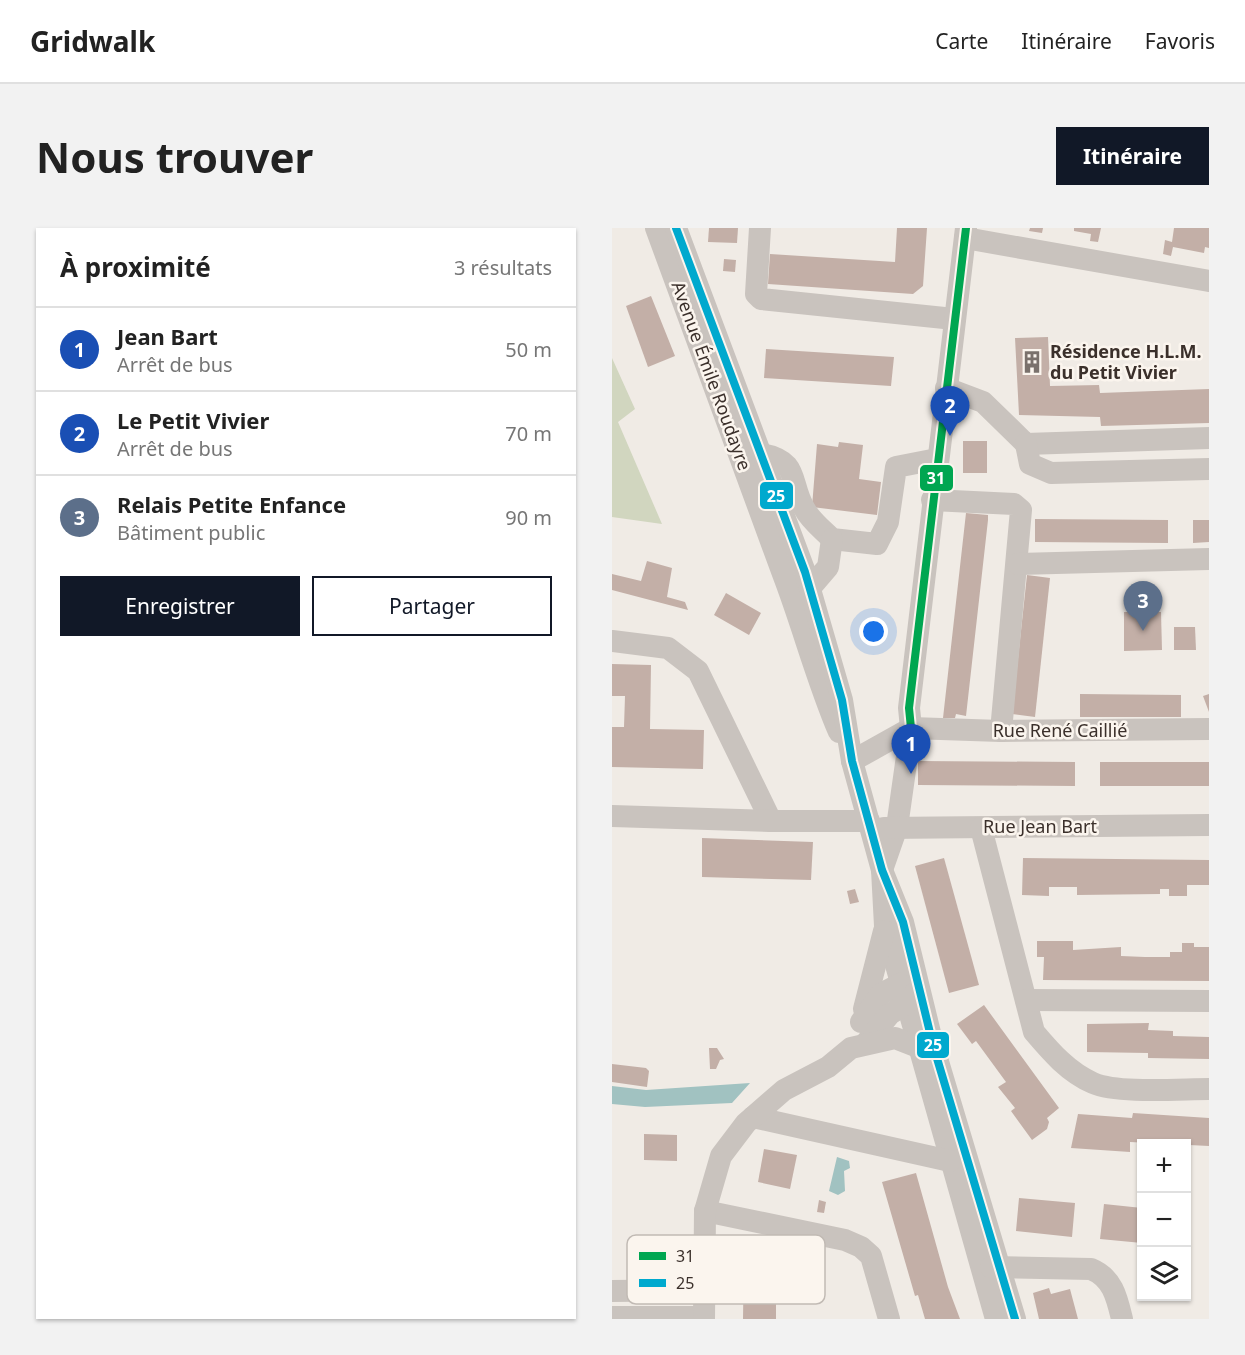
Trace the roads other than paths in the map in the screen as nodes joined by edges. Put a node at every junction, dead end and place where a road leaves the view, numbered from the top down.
1 (656, 228) edge
2 (676, 228) edge
3 (760, 228) edge
4 (965, 233) edge
5 (676, 254) junction
6 (1209, 280) edge
7 (954, 319) junction
8 (946, 388) junction
9 (1209, 438) edge
10 (1026, 444) junction
11 (762, 454) junction
12 (937, 459) junction
13 (1209, 469) edge
14 (932, 500) junction
15 (832, 539) junction
16 (1209, 559) edge
17 (1018, 564) junction
18 (810, 588) junction
19 (612, 641) edge
20 (911, 728) junction
21 (1209, 729) edge
22 (1001, 731) junction
23 (852, 761) junction
24 (612, 816) edge
25 (771, 821) junction
26 (870, 825) junction
27 (1209, 825) edge
28 (897, 827) junction
29 (981, 828) junction
30 (882, 870) junction
31 (885, 926) junction
32 (909, 989) junction
33 (1026, 1000) junction
34 (1209, 1001) edge
35 (861, 1022) junction
36 (858, 1046) junction
37 (926, 1046) junction
38 (1209, 1089) edge
39 (753, 1117) junction
40 (950, 1161) junction
41 (705, 1212) junction
42 (966, 1216) junction
43 (705, 1235) edge
44 (820, 1235) edge
45 (825, 1236) edge
46 (995, 1266) junction
47 (612, 1291) edge
48 (627, 1291) edge
49 (994, 1312) edge
50 (612, 1317) edge
51 (704, 1318) edge
52 (889, 1319) edge
53 (1015, 1319) edge
54 (1122, 1319) edge

1 - 5 street, Avenue Émile Roudayre
2 - 5 street, Avenue Émile Roudayre
3 - 7 street
4 - 6 street
4 - 7 street
5 - 11 street, Avenue Émile Roudayre
5 - 23 street, Avenue Émile Roudayre
7 - 8 street
8 - 10 street
8 - 12 street
9 - 10 street
10 - 13 street
11 - 15 street
11 - 18 street, Avenue Émile Roudayre
12 - 14 street
12 - 15 street
14 - 17 street
14 - 20 street
15 - 18 street
16 - 17 street
17 - 22 street
18 - 23 street, Avenue Émile Roudayre
19 - 25 street
20 - 22 street, Rue René Caillié
20 - 23 street
20 - 28 street
21 - 22 street, Rue René Caillié
23 - 26 street, Avenue Émile Roudayre
24 - 25 street, Rue Jean Bart
25 - 26 street, Rue Jean Bart
26 - 28 street, Rue Jean Bart
26 - 30 street, Avenue Émile Roudayre
27 - 29 street, Rue Jean Bart
28 - 29 street, Rue Jean Bart
28 - 30 street
29 - 33 street
30 - 31 street
30 - 32 street
31 - 32 street
31 - 35 street
32 - 35 street
32 - 36 street
32 - 37 street
32 - 37 street
33 - 34 street
33 - 38 street
35 - 36 street
36 - 37 street
36 - 39 street
37 - 40 street
37 - 46 street
39 - 40 street
39 - 41 street
40 - 42 street
41 - 43 street
41 - 44 street
42 - 46 street
42 - 49 street
45 - 52 street
46 - 49 street
46 - 53 street
46 - 54 street
47 - 48 street
50 - 51 street

